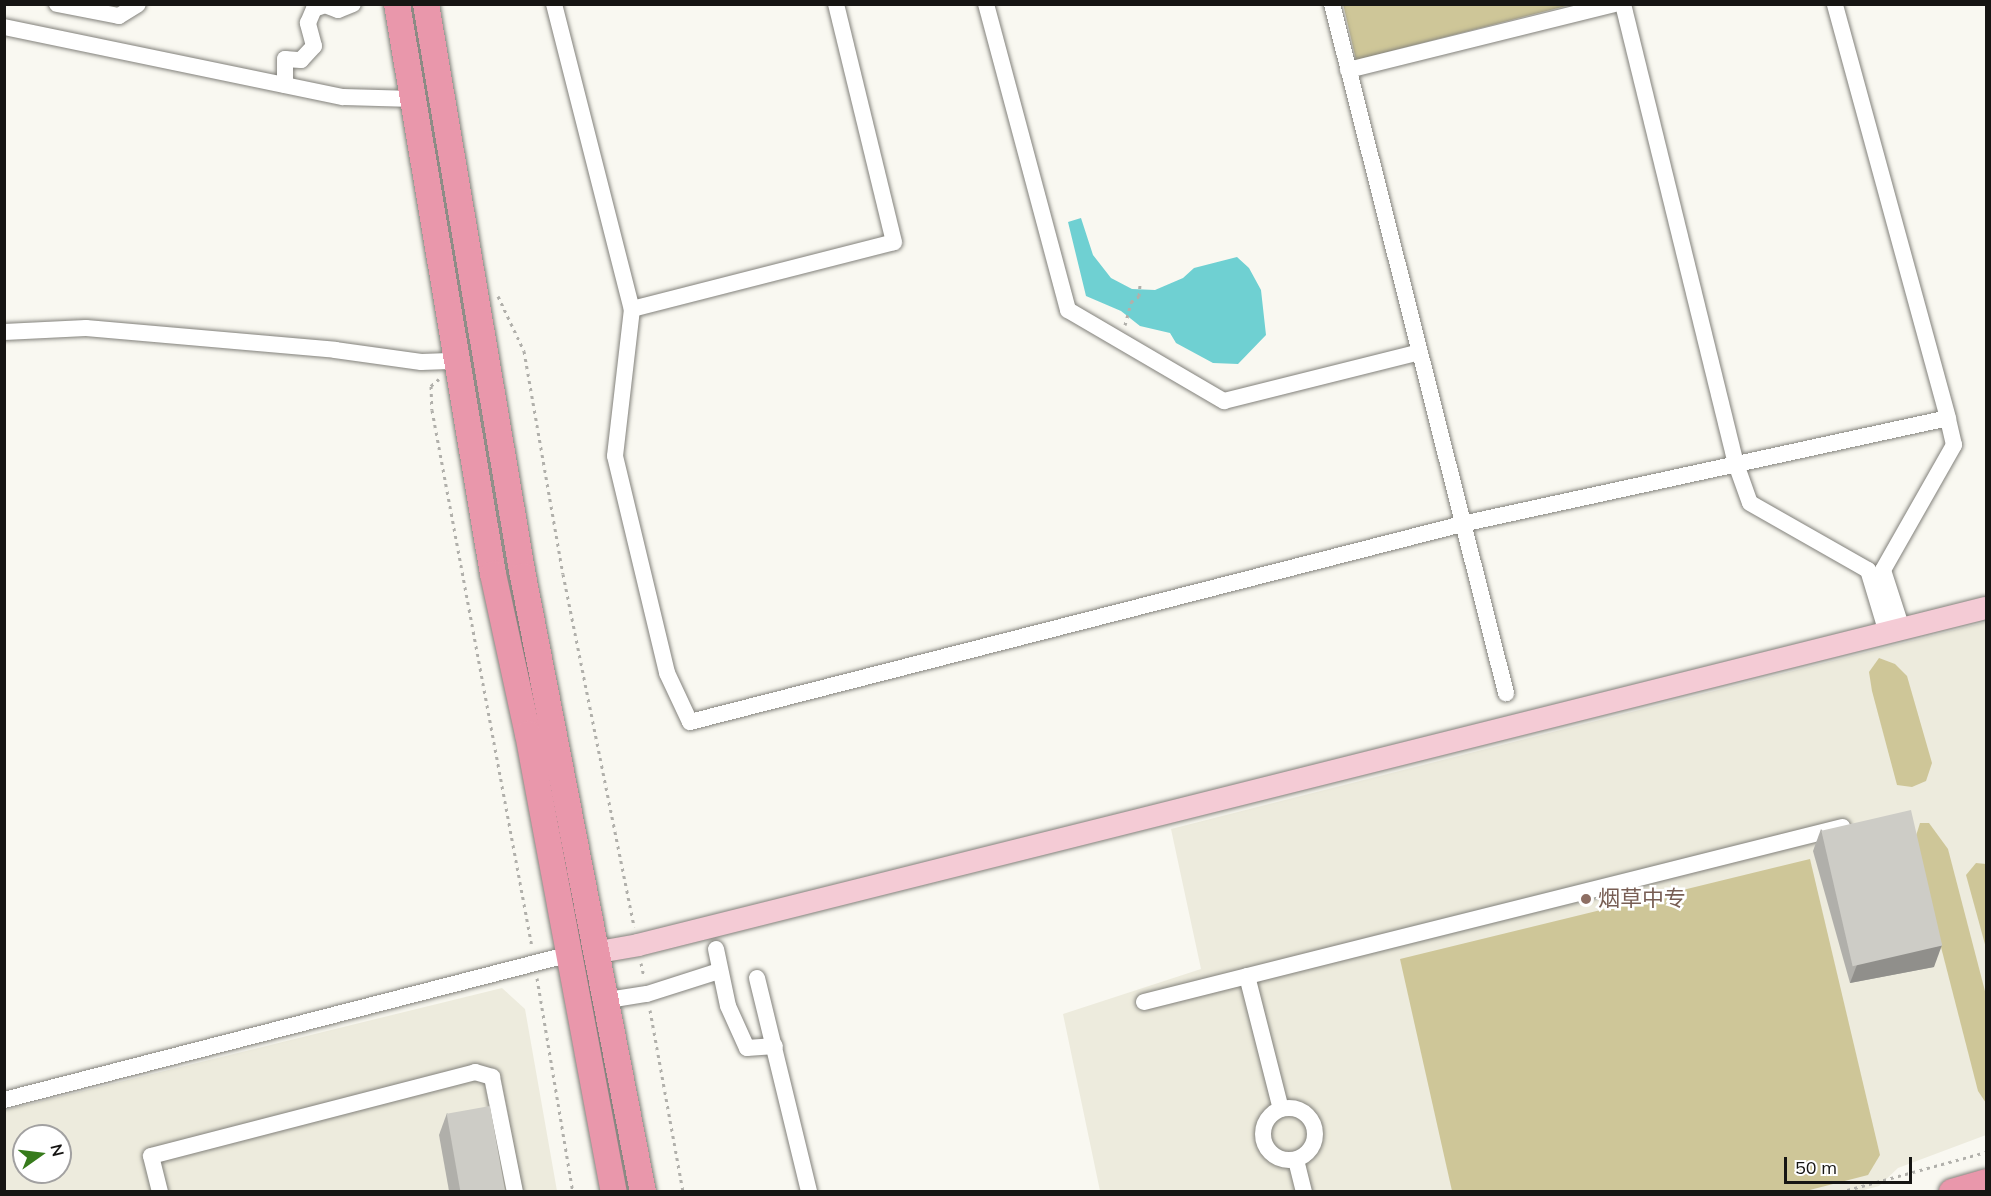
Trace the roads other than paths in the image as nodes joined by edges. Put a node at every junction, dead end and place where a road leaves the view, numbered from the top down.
1 (57, 4) edge
2 (138, 4) edge
3 (353, 4) edge
4 (397, 4) edge
5 (426, 4) edge
6 (554, 4) edge
7 (836, 4) edge
8 (986, 4) edge
9 (1332, 4) edge
10 (1614, 4) edge
11 (1623, 4) edge
12 (1835, 4) edge
13 (4, 27) edge
14 (1348, 70) junction
15 (285, 85) junction
16 (414, 99) junction
17 (632, 309) junction
18 (4, 332) edge
19 (1417, 353) junction
20 (458, 361) junction
21 (1948, 418) junction
22 (1736, 464) junction
23 (1462, 524) junction
24 (1986, 608) edge
25 (1895, 631) junction
26 (1506, 693) dead end
27 (1855, 824) edge
28 (716, 950) dead end
29 (599, 952) junction
30 (570, 954) junction
31 (719, 971) junction
32 (1247, 976) junction
33 (757, 978) dead end
34 (608, 1000) junction
35 (1144, 1002) dead end
36 (775, 1046) junction
37 (4, 1100) edge
38 (1281, 1109) junction
39 (1296, 1160) junction
40 (1986, 1182) edge
41 (160, 1191) edge
42 (514, 1191) edge
43 (614, 1191) edge
44 (643, 1191) edge
45 (808, 1191) edge
46 (1304, 1191) edge
47 (1953, 1191) edge

1 - 2 street
3 - 15 street
4 - 16 main road
5 - 29 main road
6 - 17 street
7 - 17 street
8 - 19 street
9 - 14 street
10 - 14 street
11 - 22 street
12 - 21 street
13 - 15 street
14 - 19 street
15 - 16 street
16 - 20 main road
17 - 23 street
18 - 20 street
19 - 23 street
20 - 30 main road
21 - 22 street
21 - 25 street
22 - 23 street
22 - 25 street
23 - 26 street
24 - 25 street
25 - 29 street
27 - 32 street
28 - 31 street
29 - 34 main road
30 - 37 street
30 - 43 main road
31 - 34 street
31 - 36 street
32 - 35 street
32 - 38 street
33 - 36 street
34 - 44 main road
36 - 45 street
38 - 39 street
38 - 39 street
39 - 46 street
40 - 47 main road
41 - 42 street

